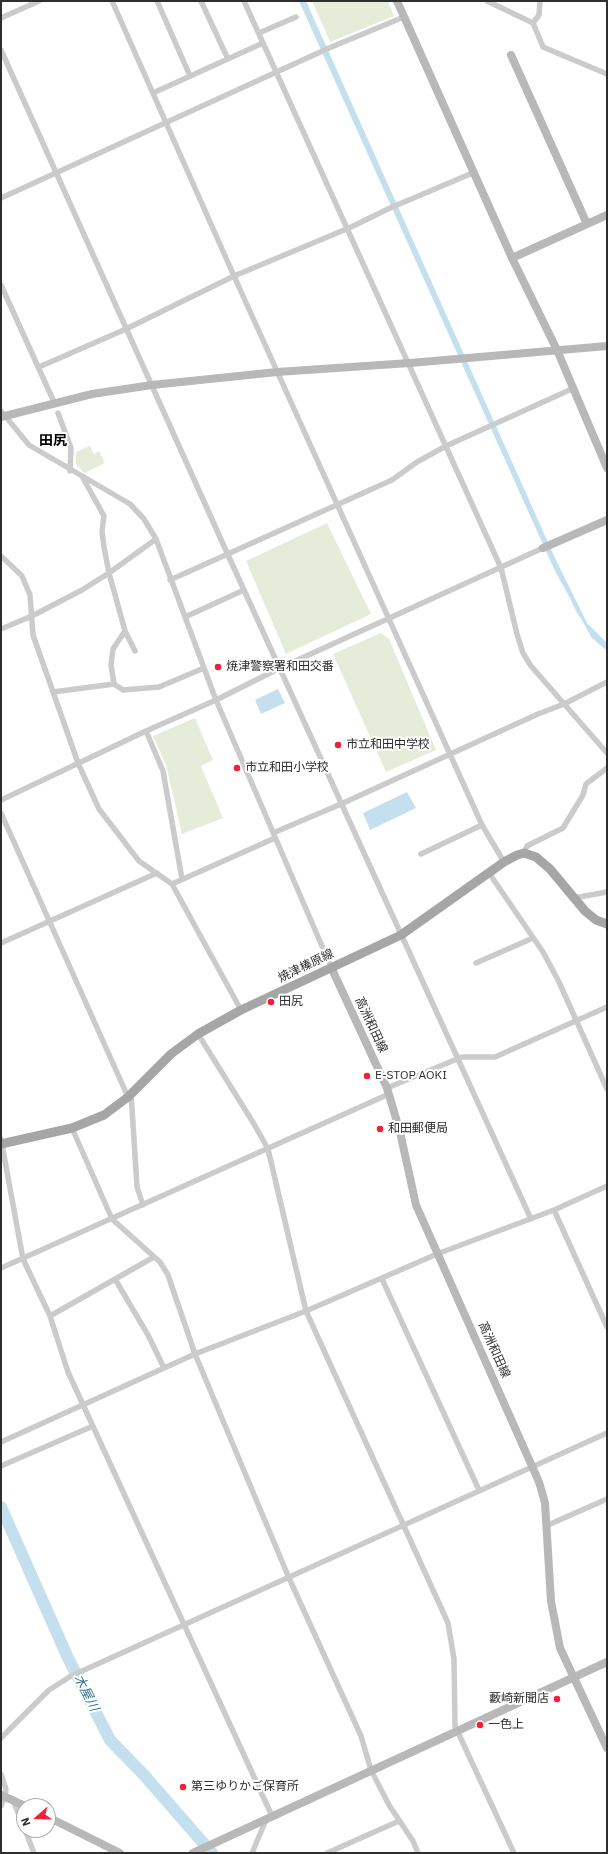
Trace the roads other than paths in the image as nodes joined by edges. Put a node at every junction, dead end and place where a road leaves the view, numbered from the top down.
1 (39, 1) edge
2 (112, 1) edge
3 (157, 1) edge
4 (201, 1) edge
5 (244, 1) edge
6 (397, 1) edge
7 (487, 1) edge
8 (540, 1) edge
9 (296, 17) dead end
10 (404, 17) junction
11 (1, 18) edge
12 (533, 23) junction
13 (259, 33) junction
14 (263, 43) junction
15 (1, 50) edge
16 (511, 55) dead end
17 (228, 59) junction
18 (277, 73) junction
19 (607, 74) edge
20 (190, 76) junction
21 (153, 93) junction
22 (167, 123) junction
23 (56, 172) junction
24 (475, 172) junction
25 (1, 198) edge
26 (607, 215) edge
27 (587, 224) junction
28 (349, 228) junction
29 (512, 258) junction
30 (234, 276) junction
31 (1, 285) edge
32 (126, 329) junction
33 (607, 346) edge
34 (557, 350) junction
35 (410, 363) junction
36 (39, 367) junction
37 (277, 372) junction
38 (152, 385) junction
39 (574, 388) junction
40 (54, 402) junction
41 (58, 413) dead end
42 (2, 415) edge
43 (446, 446) junction
44 (607, 468) edge
45 (70, 471) junction
46 (83, 478) junction
47 (339, 505) junction
48 (607, 520) edge
49 (156, 539) junction
50 (543, 548) joint
51 (228, 555) junction
52 (1, 556) edge
53 (501, 568) junction
54 (109, 574) junction
55 (170, 580) junction
56 (244, 590) junction
57 (32, 616) junction
58 (185, 618) junction
59 (388, 618) junction
60 (1, 629) edge
61 (125, 632) junction
62 (135, 651) dead end
63 (204, 668) junction
64 (280, 668) junction
65 (607, 682) edge
66 (114, 684) junction
67 (53, 692) junction
68 (216, 700) junction
69 (564, 704) junction
70 (146, 731) junction
71 (607, 753) edge
72 (451, 754) junction
73 (78, 763) junction
74 (607, 768) edge
75 (1, 800) edge
76 (341, 804) junction
77 (1, 813) edge
78 (482, 825) junction
79 (274, 835) junction
80 (524, 853) junction
81 (421, 854) dead end
82 (504, 862) junction
83 (157, 873) junction
84 (489, 873) junction
85 (182, 879) junction
86 (172, 884) junction
87 (607, 892) edge
88 (574, 898) junction
89 (50, 922) junction
90 (607, 924) edge
91 (401, 935) junction
92 (533, 938) junction
93 (1, 943) edge
94 (476, 963) dead end
95 (331, 968) junction
96 (607, 1007) edge
97 (241, 1010) junction
98 (576, 1021) junction
99 (198, 1034) junction
100 (458, 1058) junction
101 (607, 1089) edge
102 (388, 1091) junction
103 (130, 1095) junction
104 (72, 1128) junction
105 (1, 1142) edge
106 (268, 1149) junction
107 (8, 1178) junction
108 (1, 1181) edge
109 (607, 1186) edge
110 (143, 1205) junction
111 (554, 1210) junction
112 (112, 1219) junction
113 (531, 1219) junction
114 (437, 1254) junction
115 (154, 1257) junction
116 (23, 1259) junction
117 (1, 1268) edge
118 (115, 1279) junction
119 (382, 1279) junction
120 (306, 1311) junction
121 (50, 1316) junction
122 (607, 1327) edge
123 (195, 1354) junction
124 (164, 1368) junction
125 (83, 1404) junction
126 (93, 1426) junction
127 (607, 1433) edge
128 (1, 1442) edge
129 (1, 1466) edge
130 (533, 1466) junction
131 (479, 1490) junction
132 (607, 1498) edge
133 (404, 1525) junction
134 (548, 1525) junction
135 (289, 1578) junction
136 (185, 1625) junction
137 (607, 1662) edge
138 (574, 1678) junction
139 (458, 1731) junction
140 (1, 1738) edge
141 (607, 1748) edge
142 (371, 1770) junction
143 (1, 1774) edge
144 (6, 1797) edge
145 (16, 1802) edge
146 (1, 1806) edge
147 (16, 1815) edge
148 (269, 1818) junction
149 (56, 1821) edge
150 (399, 1821) junction
151 (28, 1838) edge
152 (197, 1852) edge
153 (34, 1853) edge
154 (120, 1853) edge
155 (252, 1853) edge
156 (327, 1853) edge
157 (418, 1853) edge
158 (514, 1853) edge

1 - 11 street
2 - 21 street
3 - 20 street
4 - 17 street
5 - 13 street
6 - 10 street
7 - 12 street
8 - 12 street
9 - 13 street
10 - 18 street
10 - 24 street
12 - 19 street
13 - 14 street
14 - 17 street
14 - 18 street
15 - 23 street
16 - 27 street
17 - 20 street
18 - 22 street
18 - 28 street
20 - 21 street
21 - 22 street
22 - 23 street
22 - 30 street
23 - 25 street
23 - 32 street
24 - 28 street
24 - 29 street
26 - 27 street
27 - 29 street
28 - 30 street
28 - 35 street
29 - 34 street
30 - 32 street
30 - 37 street
31 - 36 street
32 - 36 street
32 - 38 street
33 - 34 street
34 - 35 street
34 - 39 street
35 - 37 street
35 - 43 street
36 - 40 street
37 - 38 street
37 - 47 street
38 - 40 street
38 - 51 street
39 - 43 street
39 - 44 street
40 - 42 street
41 - 45 street
42 - 45 street
43 - 47 street
43 - 53 street
45 - 46 street
46 - 49 street
46 - 54 street
47 - 51 street
47 - 59 street
48 - 50 street
49 - 54 street
49 - 55 street
50 - 53 street
51 - 55 street
51 - 56 street
52 - 57 street
53 - 59 street
53 - 69 street
54 - 57 street
54 - 61 street
55 - 58 street
56 - 58 street
56 - 64 street
57 - 60 street
57 - 67 street
58 - 63 street
59 - 64 street
59 - 72 street
61 - 62 street
61 - 66 street
63 - 66 street
63 - 68 street
64 - 68 street
64 - 76 street
65 - 69 street
66 - 67 street
67 - 73 street
68 - 70 street
68 - 79 street
69 - 71 street
69 - 72 street
70 - 73 street
70 - 85 street
72 - 76 street
72 - 78 street
73 - 75 street
73 - 83 street
74 - 80 street
76 - 79 street
76 - 91 street
77 - 89 street
78 - 81 street
78 - 82 street
79 - 85 street
79 - 95 street
80 - 82 main road, 焼津榛原線
80 - 88 main road
82 - 84 main road, 焼津榛原線
83 - 86 street
83 - 89 street
84 - 91 main road, 焼津榛原線
84 - 92 street
85 - 86 street
86 - 97 street
87 - 88 street
88 - 90 main road
89 - 93 street
89 - 103 street
91 - 95 main road, 焼津榛原線
91 - 100 street
92 - 94 street
92 - 98 street
95 - 97 main road, 焼津榛原線
95 - 102 street, 高洲和田線
96 - 98 street
97 - 99 main road, 焼津榛原線
98 - 100 street
98 - 101 street
99 - 103 main road, 焼津榛原線
99 - 106 street
100 - 102 street
100 - 113 street
102 - 106 street
102 - 114 street, 高洲和田線
103 - 104 main road, 焼津榛原線
103 - 110 street
104 - 105 main road, 焼津榛原線
104 - 112 street
105 - 107 street
106 - 110 street
106 - 120 street
107 - 108 street
107 - 116 street
109 - 111 street
110 - 112 street
111 - 113 street
111 - 122 street
112 - 115 street
112 - 116 street
113 - 114 street
114 - 119 street
114 - 130 street, 高洲和田線
115 - 118 street
115 - 123 street
116 - 117 street
116 - 121 street
118 - 121 street
118 - 124 street
119 - 120 street
119 - 131 street
120 - 123 street
120 - 133 street
121 - 125 street
123 - 124 street
123 - 135 street
124 - 125 street
125 - 126 street
125 - 128 street
126 - 129 street
126 - 136 street
127 - 130 street
130 - 131 street
130 - 134 street, 高洲和田線
131 - 133 street
132 - 134 street
133 - 135 street
133 - 139 street
134 - 138 street, 高洲和田線
135 - 136 street
135 - 142 street
136 - 140 street
136 - 148 street
137 - 138 street
138 - 139 street
138 - 141 street, 高洲和田線
139 - 142 street
139 - 158 street
142 - 148 street
142 - 150 street
143 - 144 street
144 - 145 street
144 - 146 street
144 - 147 street
148 - 152 street
148 - 155 street
149 - 154 street
150 - 156 street
150 - 157 street
151 - 153 street

